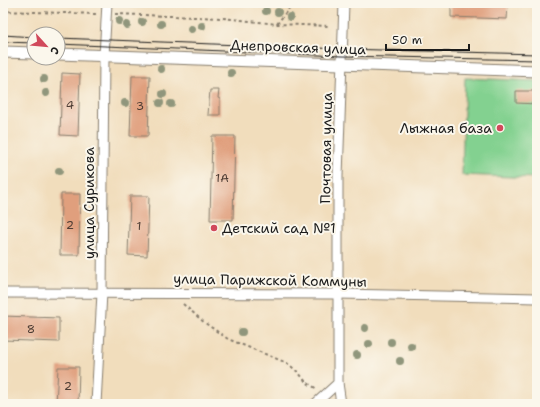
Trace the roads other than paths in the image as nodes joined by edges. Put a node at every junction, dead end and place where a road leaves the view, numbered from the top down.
1 (107, 3) edge
2 (344, 3) edge
3 (3, 52) edge
4 (26, 53) edge
5 (66, 54) edge
6 (104, 56) junction
7 (342, 64) junction
8 (537, 71) edge
9 (3, 293) edge
10 (102, 293) junction
11 (339, 294) junction
12 (537, 298) edge
13 (338, 383) junction
14 (96, 404) edge
15 (314, 404) edge
16 (341, 404) edge

1 - 6 street, улица Сурикова
2 - 7 street, Почтовая улица
3 - 4 street
5 - 6 street, Днепровская улица
6 - 7 street, Днепровская улица
6 - 10 street, улица Сурикова
7 - 8 street, Днепровская улица
7 - 11 street, Почтовая улица
9 - 10 street, улица Парижской Коммуны
10 - 11 street, улица Парижской Коммуны
10 - 14 street, улица Сурикова
11 - 12 street, улица Парижской Коммуны
11 - 13 street, Почтовая улица
13 - 15 street
13 - 16 street, Почтовая улица

